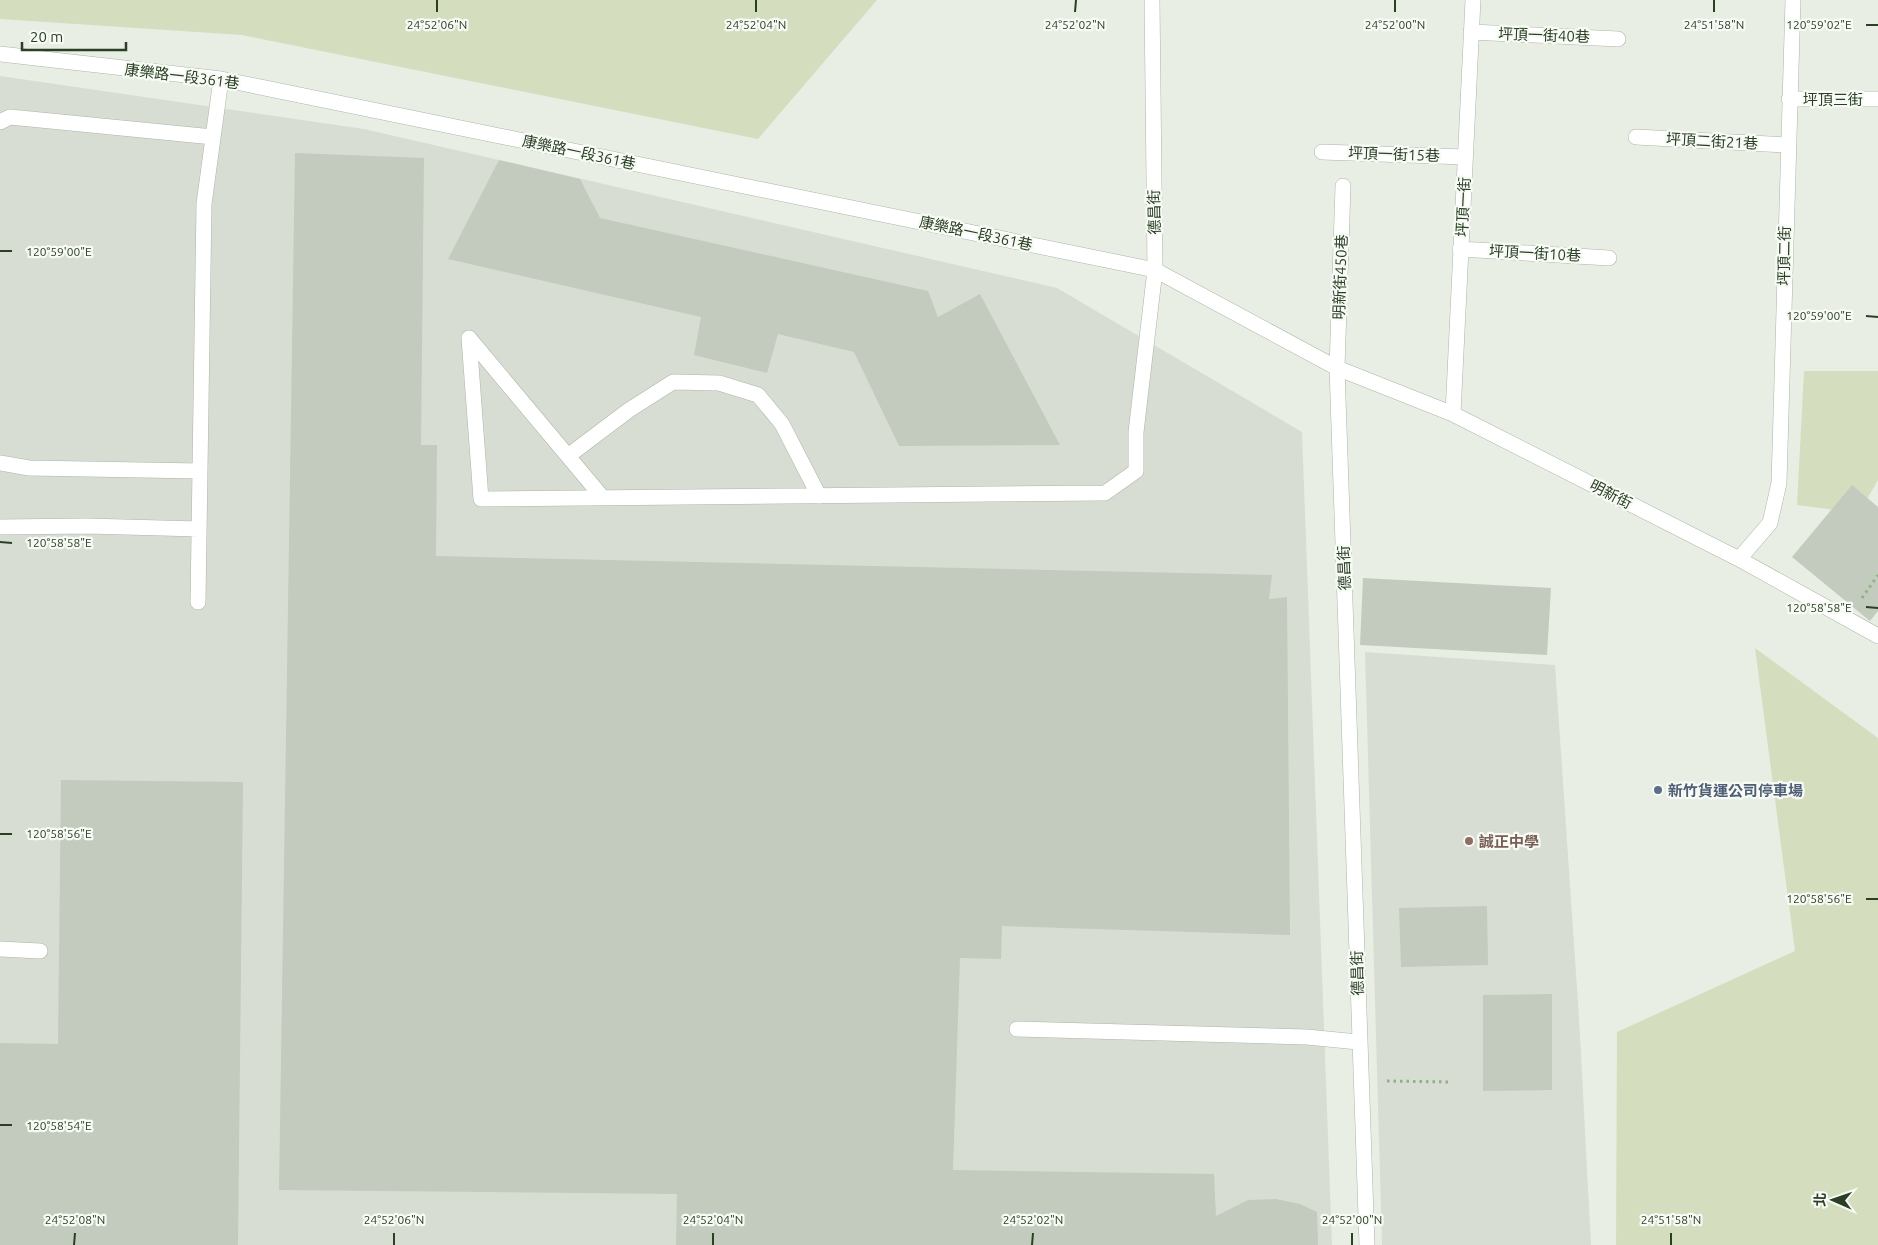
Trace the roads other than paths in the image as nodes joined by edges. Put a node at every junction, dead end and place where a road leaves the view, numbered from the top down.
1 (1152, 0) edge
2 (1473, 0) edge
3 (1793, 0) edge
4 (1471, 32) junction
5 (1618, 39) dead end
6 (0, 54) edge
7 (221, 79) junction
8 (1789, 98) junction
9 (1878, 99) edge
10 (0, 122) edge
11 (213, 137) junction
12 (1636, 137) dead end
13 (1787, 145) junction
14 (1322, 152) dead end
15 (1465, 157) junction
16 (1343, 186) dead end
17 (1460, 249) junction
18 (1610, 258) dead end
19 (1155, 270) junction
20 (1337, 368) junction
21 (1453, 414) junction
22 (568, 456) junction
23 (0, 463) edge
24 (200, 471) junction
25 (819, 496) junction
26 (603, 498) junction
27 (0, 527) edge
28 (198, 529) junction
29 (1739, 559) junction
30 (198, 602) dead end
31 (1878, 636) edge
32 (0, 949) edge
33 (40, 950) dead end
34 (1018, 1029) dead end
35 (1358, 1042) junction
36 (1367, 1245) edge

1 - 19 street, 德昌街
2 - 4 street, 坪頂一街
3 - 8 street, 坪頂二街
4 - 5 street, 坪頂一街40巷
4 - 15 street, 坪頂一街
6 - 7 street, 康樂路一段361巷
7 - 11 street
7 - 19 street, 康樂路一段361巷
8 - 9 street, 坪頂三街
8 - 13 street, 坪頂二街
10 - 11 street
11 - 24 street
12 - 13 street, 坪頂二街21巷
13 - 29 street, 坪頂二街
14 - 15 street, 坪頂一街15巷
15 - 17 street, 坪頂一街
16 - 20 street, 明新街450巷
17 - 18 street, 坪頂一街10巷
17 - 21 street, 坪頂一街
19 - 20 street
19 - 25 street, 德昌街
20 - 21 street, 明新街
20 - 35 street, 德昌街
21 - 29 street, 明新街
22 - 25 street
22 - 26 street
22 - 26 street, 德昌街
23 - 24 street
24 - 28 street
25 - 26 street, 德昌街
27 - 28 street
28 - 30 street
29 - 31 street, 明新街
32 - 33 street
34 - 35 street
35 - 36 street, 德昌街

